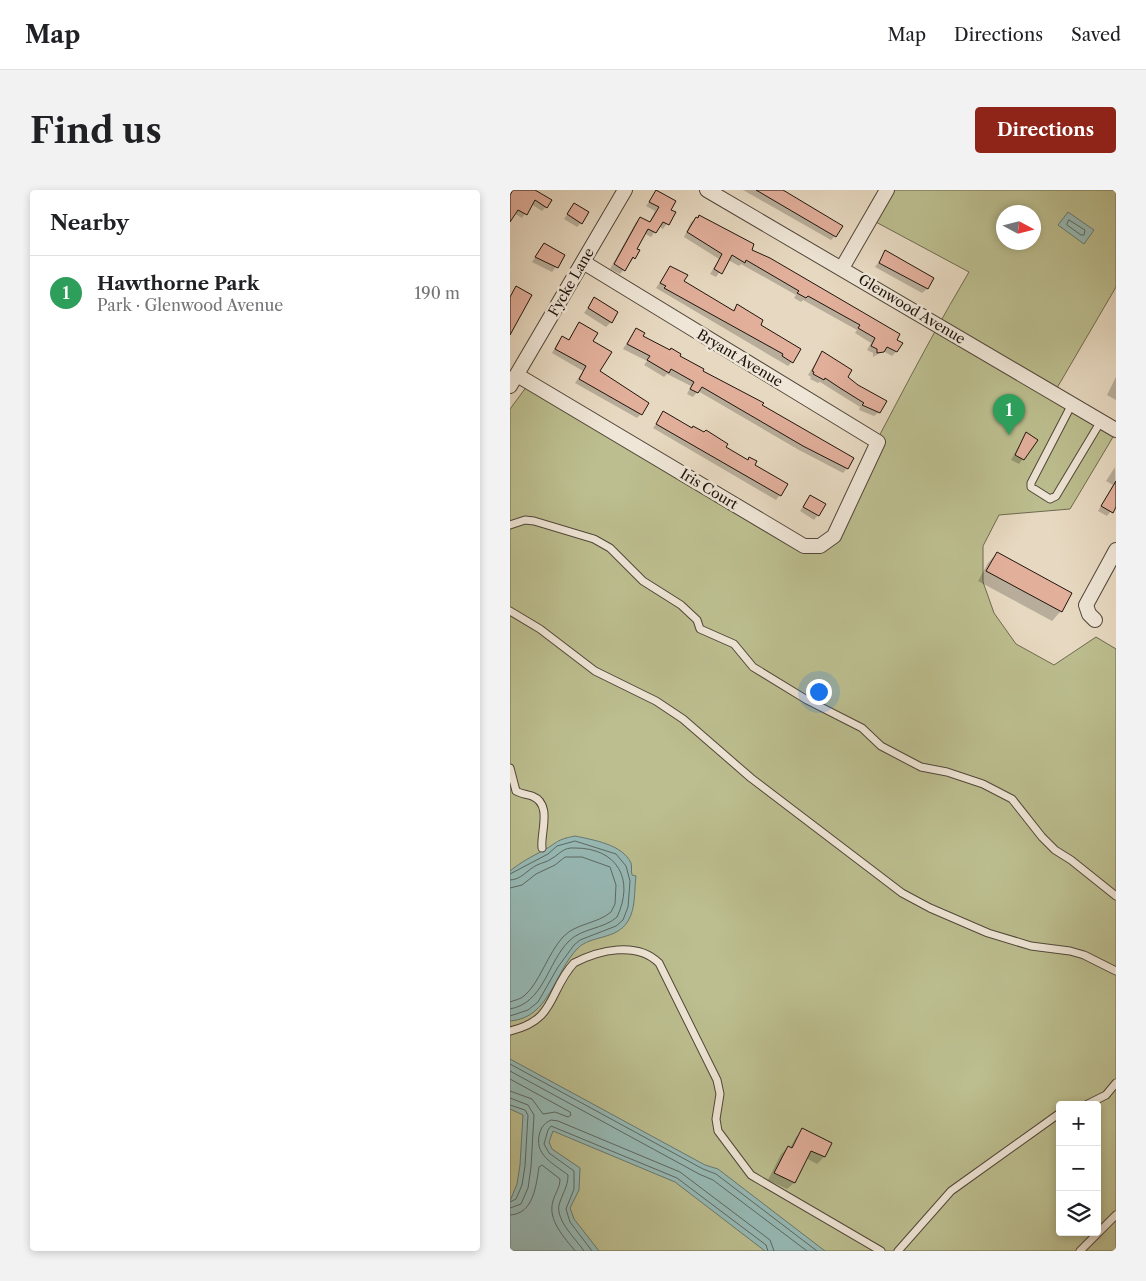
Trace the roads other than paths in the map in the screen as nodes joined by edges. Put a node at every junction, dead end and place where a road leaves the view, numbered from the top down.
1 (625, 190) edge
2 (707, 190) edge
3 (887, 190) edge
4 (583, 262) junction
5 (842, 268) junction
6 (513, 380) edge
7 (1072, 404) junction
8 (1101, 421) junction
9 (1116, 430) edge
10 (868, 464) joint
11 (510, 525) edge
12 (1116, 550) edge
13 (510, 611) edge
14 (1095, 620) dead end
15 (510, 768) edge
16 (542, 848) dead end
17 (1116, 896) edge
18 (1116, 971) edge
19 (510, 1031) edge
20 (1116, 1083) edge
21 (1094, 1101) edge
22 (1056, 1116) edge
23 (1116, 1215) edge
24 (881, 1251) edge
25 (898, 1251) edge
26 (1080, 1251) edge

1 - 4 street, Fycke Lane
2 - 5 street, Glenwood Avenue
3 - 5 street
4 - 6 street, Fycke Lane
4 - 10 street, Bryant Avenue
5 - 7 street, Glenwood Avenue
6 - 10 street, Iris Court
7 - 8 street, Glenwood Avenue
7 - 8 lane
8 - 9 street, Glenwood Avenue
11 - 17 lane
12 - 14 street
13 - 18 lane
15 - 16 lane
19 - 24 lane
20 - 21 lane
22 - 25 lane
23 - 26 lane

